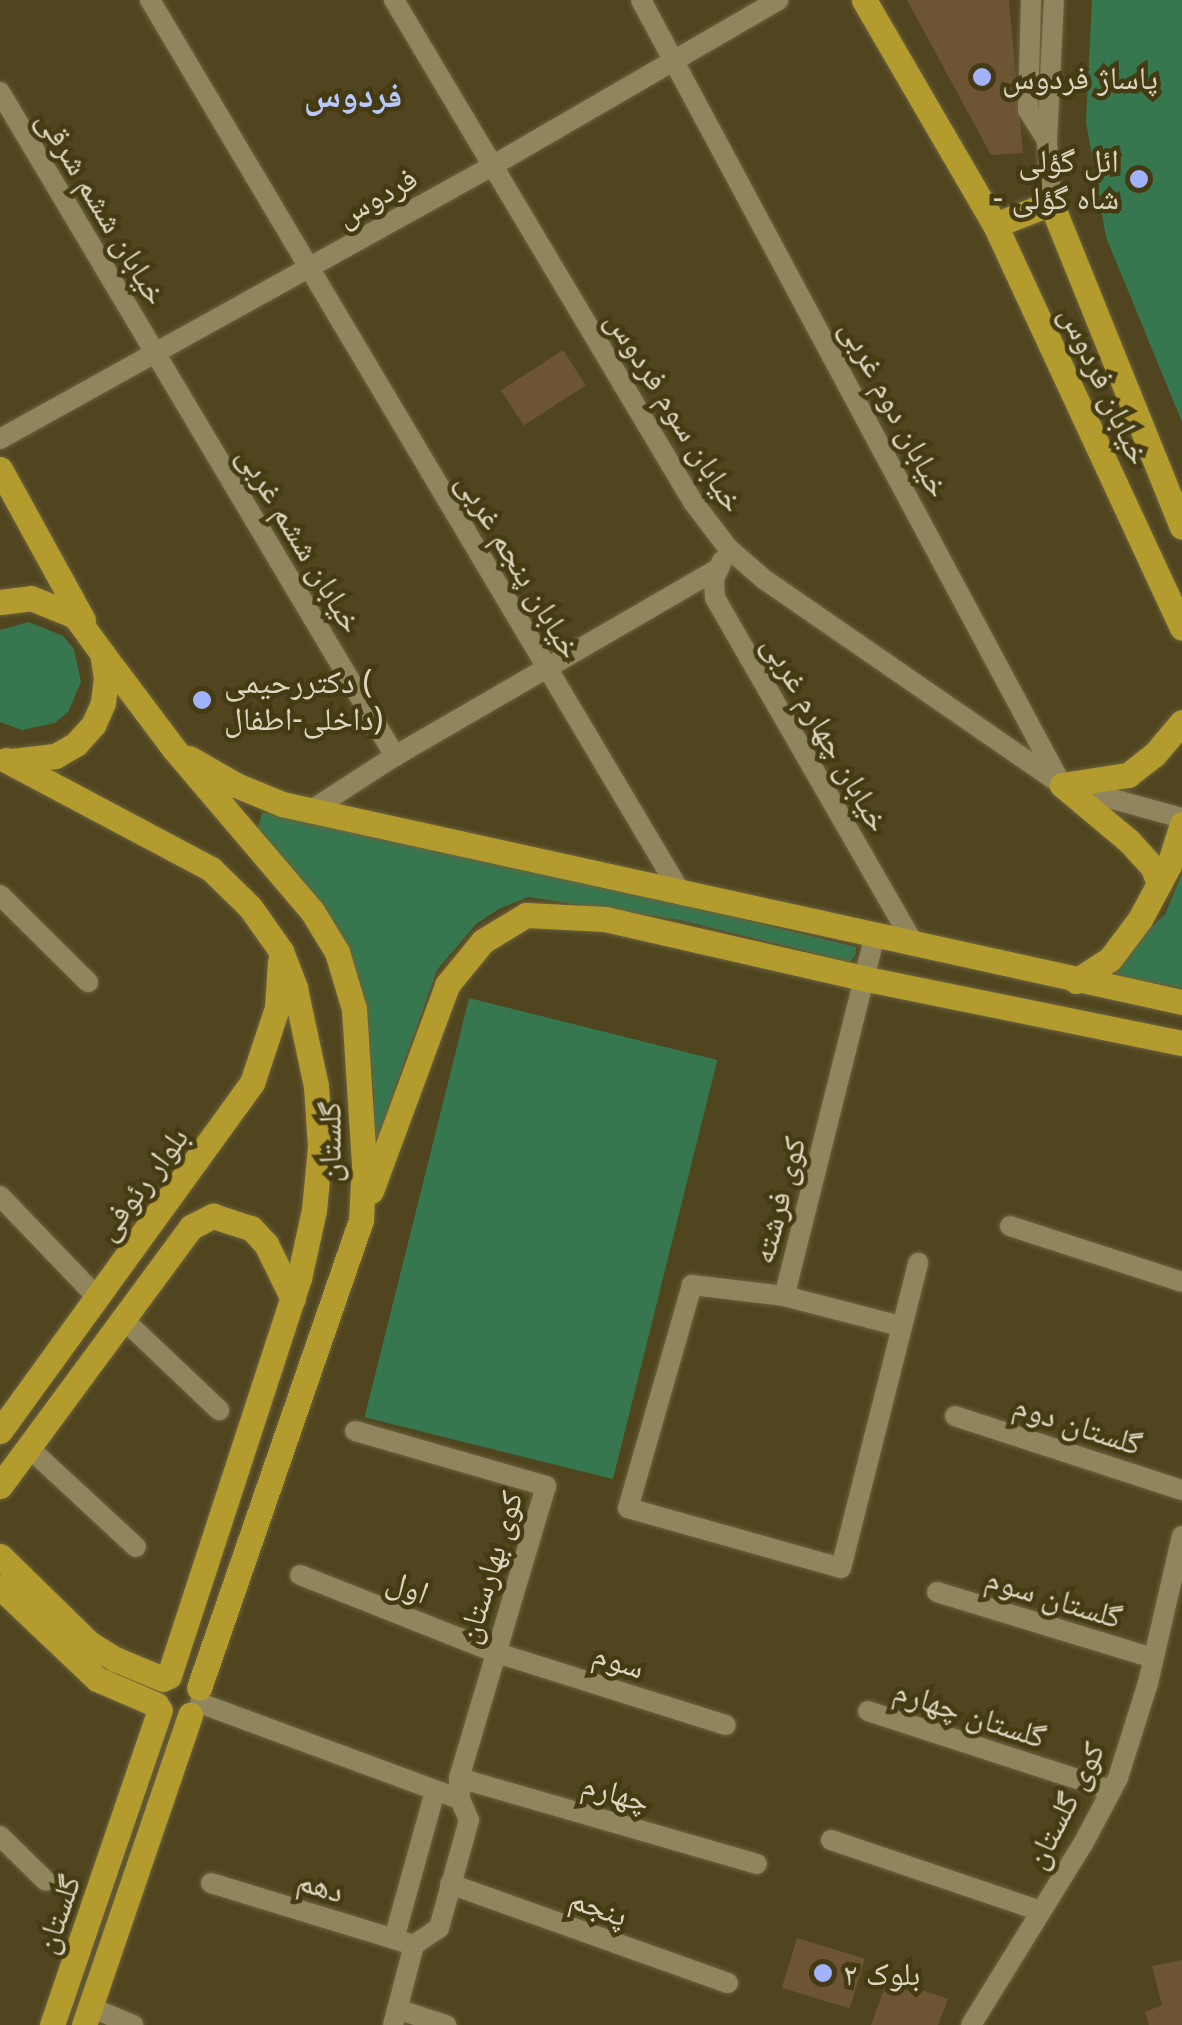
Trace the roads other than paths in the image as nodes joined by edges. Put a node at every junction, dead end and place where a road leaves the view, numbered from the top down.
1 (150, 0) edge
2 (394, 0) edge
3 (641, 0) edge
4 (778, 0) edge
5 (864, 0) edge
6 (1030, 0) edge
7 (1054, 0) edge
8 (676, 60) junction
9 (0, 92) edge
10 (1047, 141) junction
11 (492, 166) junction
12 (1051, 203) junction
13 (995, 225) junction
14 (307, 268) junction
15 (155, 353) junction
16 (0, 439) edge
17 (0, 469) edge
18 (1182, 527) edge
19 (723, 558) junction
20 (0, 602) edge
21 (1182, 628) edge
22 (96, 643) junction
23 (547, 668) junction
24 (1182, 722) edge
25 (174, 749) junction
26 (395, 756) junction
27 (3, 759) edge
28 (1062, 784) junction
29 (310, 810) junction
30 (1182, 821) edge
31 (1159, 884) junction
32 (681, 893) junction
33 (0, 895) edge
34 (875, 935) junction
35 (914, 944) junction
36 (281, 951) junction
37 (867, 980) junction
38 (1076, 981) junction
39 (88, 982) dead end
40 (1182, 1002) edge
41 (1182, 1043) edge
42 (0, 1196) edge
43 (360, 1220) junction
44 (1010, 1226) dead end
45 (918, 1263) dead end
46 (1182, 1282) edge
47 (784, 1296) junction
48 (97, 1297) junction
49 (293, 1299) junction
50 (122, 1318) junction
51 (900, 1326) junction
52 (220, 1410) dead end
53 (955, 1416) dead end
54 (0, 1431) edge
55 (355, 1432) dead end
56 (28, 1447) junction
57 (0, 1486) edge
58 (1182, 1490) edge
59 (1182, 1536) edge
60 (136, 1548) dead end
61 (0, 1556) edge
62 (300, 1576) dead end
63 (0, 1587) edge
64 (937, 1592) dead end
65 (494, 1652) junction
66 (1153, 1658) junction
67 (162, 1693) junction
68 (196, 1702) junction
69 (868, 1711) dead end
70 (726, 1725) dead end
71 (460, 1788) junction
72 (1112, 1790) junction
73 (434, 1791) junction
74 (0, 1836) edge
75 (831, 1840) dead end
76 (757, 1864) dead end
77 (46, 1881) dead end
78 (210, 1882) dead end
79 (450, 1884) junction
80 (1041, 1911) junction
81 (404, 1942) junction
82 (728, 1983) dead end
83 (87, 2016) edge
84 (395, 2017) edge
85 (52, 2025) edge
86 (134, 2025) edge
87 (446, 2025) edge
88 (972, 2025) edge

1 - 14 street, خیابان پنجم غربی
2 - 11 street, خیابان سوم فردوس
3 - 8 street, خیابان دوم غربی
4 - 8 street, فردوس
5 - 13 main road, خیابان فردوس
6 - 10 street
7 - 10 street
8 - 11 street, فردوس
8 - 28 street, خیابان دوم غربی
9 - 15 street, خیابان ششم شرقی
10 - 12 street
11 - 14 street, فردوس
11 - 19 street, خیابان سوم فردوس
12 - 13 main road
12 - 18 main road, خیابان فردوس
13 - 21 main road, خیابان فردوس
14 - 15 street, فردوس
14 - 23 street, خیابان پنجم غربی
15 - 16 street, فردوس
15 - 26 street, خیابان ششم غربی
17 - 22 main road
19 - 23 street
19 - 28 street, خیابان سوم فردوس
19 - 35 street, خیابان چهارم غربی
20 - 22 main road
22 - 25 main road, گلستان
22 - 27 main road
23 - 26 street
23 - 32 street, خیابان پنجم غربی
24 - 28 main road
25 - 29 main road
25 - 43 main road, گلستان
26 - 29 street
27 - 36 main road, گلستان
28 - 30 street, خیابان سوم فردوس
28 - 31 main road
29 - 32 main road
30 - 31 main road
31 - 38 main road
32 - 34 main road
33 - 39 street
34 - 35 main road
34 - 37 street, کوی فرشته
35 - 38 main road
36 - 48 main road, بلوار رئوفی
36 - 49 main road, گلستان
37 - 41 main road
37 - 43 main road
37 - 47 street, کوی فرشته
38 - 40 main road
42 - 48 street
43 - 68 main road, گلستان
44 - 46 street
45 - 51 street
47 - 51 street
47 - 51 street, کوی فرشته
48 - 50 main road
48 - 54 main road, بلوار رئوفی
49 - 50 main road, بلوار رئوفی
49 - 67 main road, گلستان
50 - 52 street
50 - 56 main road, بلوار رئوفی
53 - 58 street, گلستان دوم
55 - 65 street, کوی بهارستان
56 - 57 main road, بلوار رئوفی
56 - 60 street
59 - 66 street, کوی گلستان
61 - 67 main road
62 - 65 street, اول
63 - 67 main road
64 - 66 street, گلستان سوم
65 - 70 street, سوم
65 - 71 street, کوی بهارستان
66 - 72 street, کوی گلستان
67 - 68 main road
67 - 68 main road
67 - 85 main road, گلستان
68 - 73 street
68 - 83 main road, گلستان
69 - 72 street, گلستان چهارم
71 - 73 street
71 - 76 street, چهارم
71 - 79 street, کوی بهارستان
72 - 80 street, کوی گلستان
73 - 81 street, کوی بهارستان
74 - 77 street
75 - 80 street
78 - 81 street, دهم
79 - 81 street, کوی بهارستان
79 - 82 street, پنجم
80 - 88 street, کوی گلستان
81 - 84 street, کوی بهارستان
83 - 86 street
84 - 87 street

